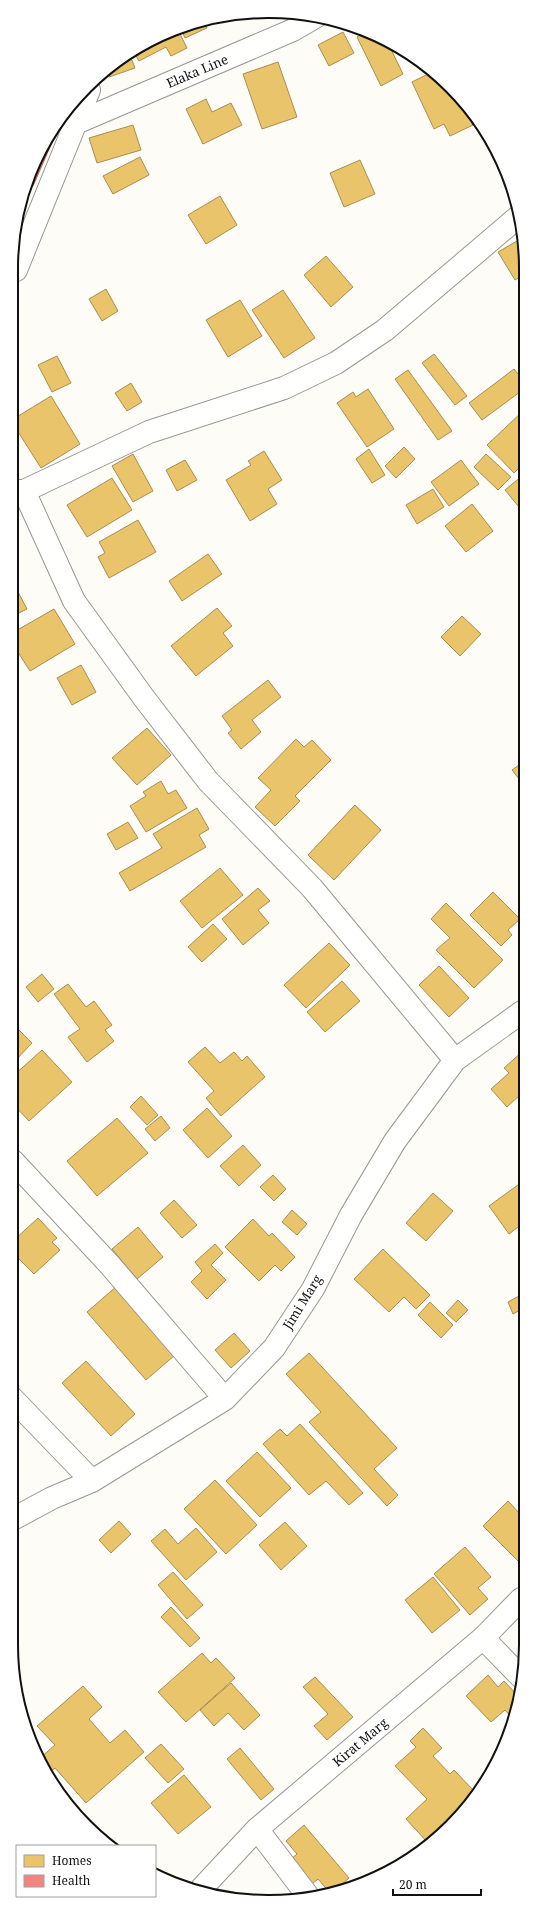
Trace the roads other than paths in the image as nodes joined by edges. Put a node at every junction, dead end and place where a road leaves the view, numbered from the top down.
1 (308, 21) edge
2 (88, 94) edge
3 (76, 123) junction
4 (514, 220) edge
5 (18, 265) edge
6 (20, 491) edge
7 (519, 1014) edge
8 (456, 1060) junction
9 (18, 1166) edge
10 (225, 1399) junction
11 (18, 1404) edge
12 (92, 1481) junction
13 (18, 1516) edge
14 (519, 1602) edge
15 (483, 1638) junction
16 (517, 1673) edge
17 (257, 1829) junction
18 (204, 1886) edge
19 (305, 1892) edge

1 - 3 street, Elaka Line
2 - 3 street
3 - 5 street
4 - 6 street
6 - 8 street
7 - 8 street, Jimi Marg
8 - 10 street, Jimi Marg
9 - 10 street
10 - 12 street, Jimi Marg
11 - 12 street
12 - 13 street, Jimi Marg
14 - 15 street, Kirat Marg
15 - 16 street
15 - 17 street, Kirat Marg
17 - 18 street, Kirat Marg
17 - 19 street

